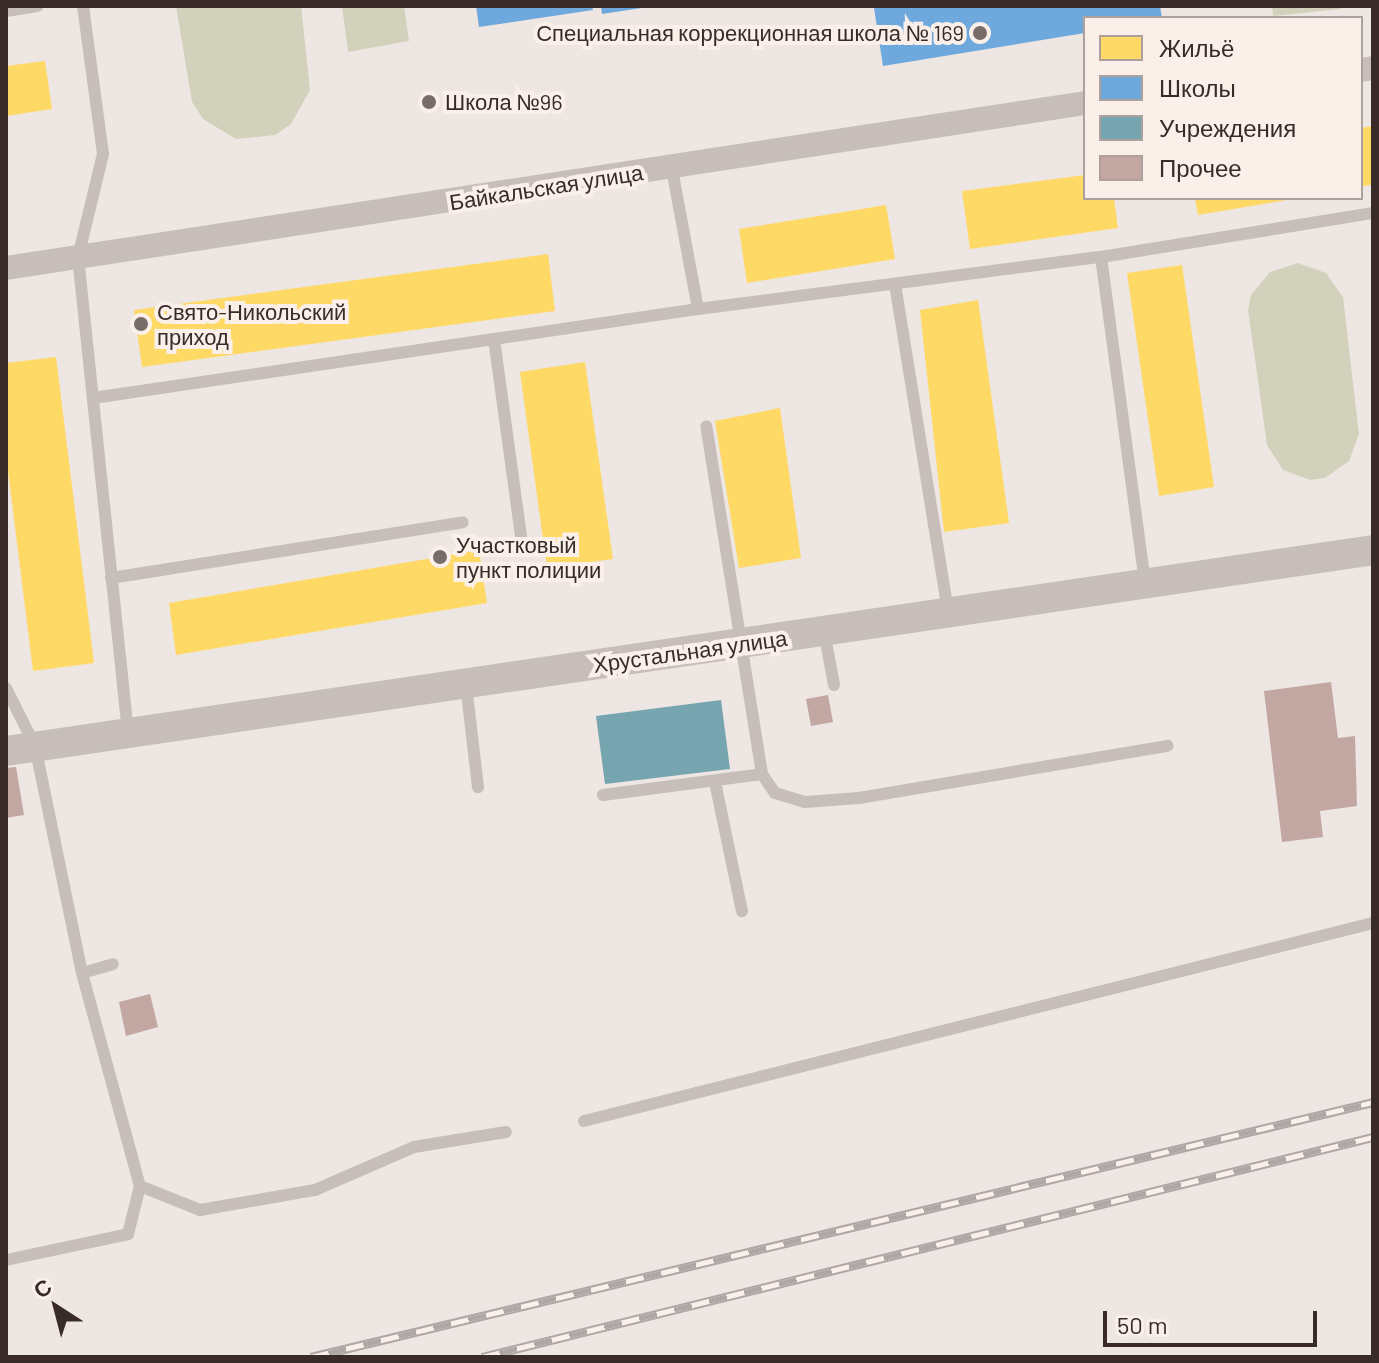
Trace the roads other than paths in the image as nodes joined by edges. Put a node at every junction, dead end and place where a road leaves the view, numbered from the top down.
1 (38, 6) edge
2 (83, 6) edge
3 (6, 11) edge
4 (1083, 103) edge
5 (672, 169) junction
6 (1373, 213) edge
7 (78, 257) junction
8 (1101, 257) junction
9 (6, 268) edge
10 (895, 284) junction
11 (698, 309) junction
12 (494, 339) junction
13 (93, 398) junction
14 (706, 426) dead end
15 (463, 522) dead end
16 (1373, 550) edge
17 (523, 551) dead end
18 (111, 578) junction
19 (1145, 583) junction
20 (948, 613) junction
21 (824, 631) junction
22 (743, 643) junction
23 (466, 685) junction
24 (834, 685) dead end
25 (6, 688) edge
26 (128, 733) junction
27 (1168, 746) dead end
28 (21, 748) edge
29 (762, 774) junction
30 (715, 782) junction
31 (478, 787) dead end
32 (603, 795) dead end
33 (742, 911) dead end
34 (1373, 923) edge
35 (113, 964) dead end
36 (82, 973) junction
37 (584, 1121) dead end
38 (506, 1132) dead end
39 (140, 1186) junction
40 (6, 1260) edge

1 - 3 lane
2 - 7 lane
4 - 5 street, Байкальская улица
5 - 7 street, Байкальская улица
5 - 11 lane
6 - 8 lane
7 - 9 street, Байкальская улица
7 - 13 lane
8 - 10 lane
8 - 19 lane
10 - 11 lane
10 - 20 lane
11 - 12 lane
12 - 13 lane
12 - 17 lane
13 - 18 lane
14 - 22 lane
15 - 18 lane
16 - 19 street, Хрустальная улица
18 - 26 lane
19 - 20 street, Хрустальная улица
20 - 21 street, Хрустальная улица
21 - 22 street, Хрустальная улица
21 - 24 lane
22 - 23 street, Хрустальная улица
22 - 29 lane
23 - 26 street, Хрустальная улица
23 - 31 lane
25 - 28 lane
26 - 28 street, Хрустальная улица
27 - 29 lane
28 - 36 lane
29 - 30 lane
30 - 32 lane
30 - 33 lane
34 - 37 lane
35 - 36 lane
36 - 39 lane
38 - 39 lane
39 - 40 lane

